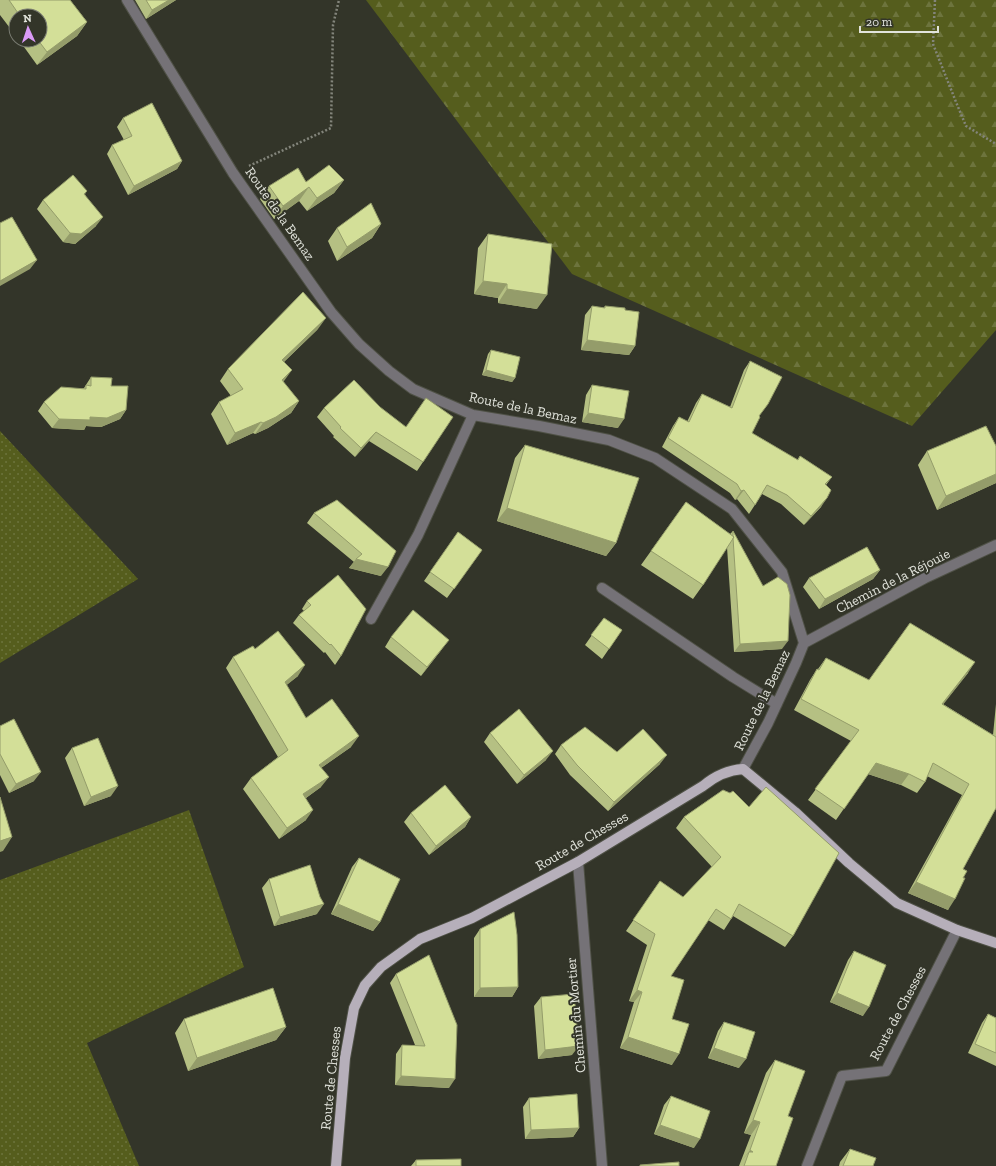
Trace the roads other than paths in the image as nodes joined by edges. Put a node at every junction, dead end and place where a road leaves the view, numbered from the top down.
1 (127, 0) edge
2 (472, 415) junction
3 (996, 545) edge
4 (602, 588) dead end
5 (371, 619) dead end
6 (804, 643) junction
7 (777, 704) junction
8 (743, 770) junction
9 (578, 862) junction
10 (957, 930) junction
11 (996, 942) edge
12 (336, 1166) edge
13 (602, 1166) edge
14 (807, 1166) edge

1 - 2 street, Route de la Bemaz
2 - 5 street
2 - 6 street, Route de la Bemaz
3 - 6 street, Chemin de la Réjouie
4 - 7 street
6 - 7 street, Route de la Bemaz
7 - 8 street, Route de la Bemaz
8 - 9 main road, Route de Chesses
8 - 10 main road
9 - 12 main road, Route de Chesses
9 - 13 street, Chemin du Mortier
10 - 11 main road
10 - 14 street, Route de Chesses

